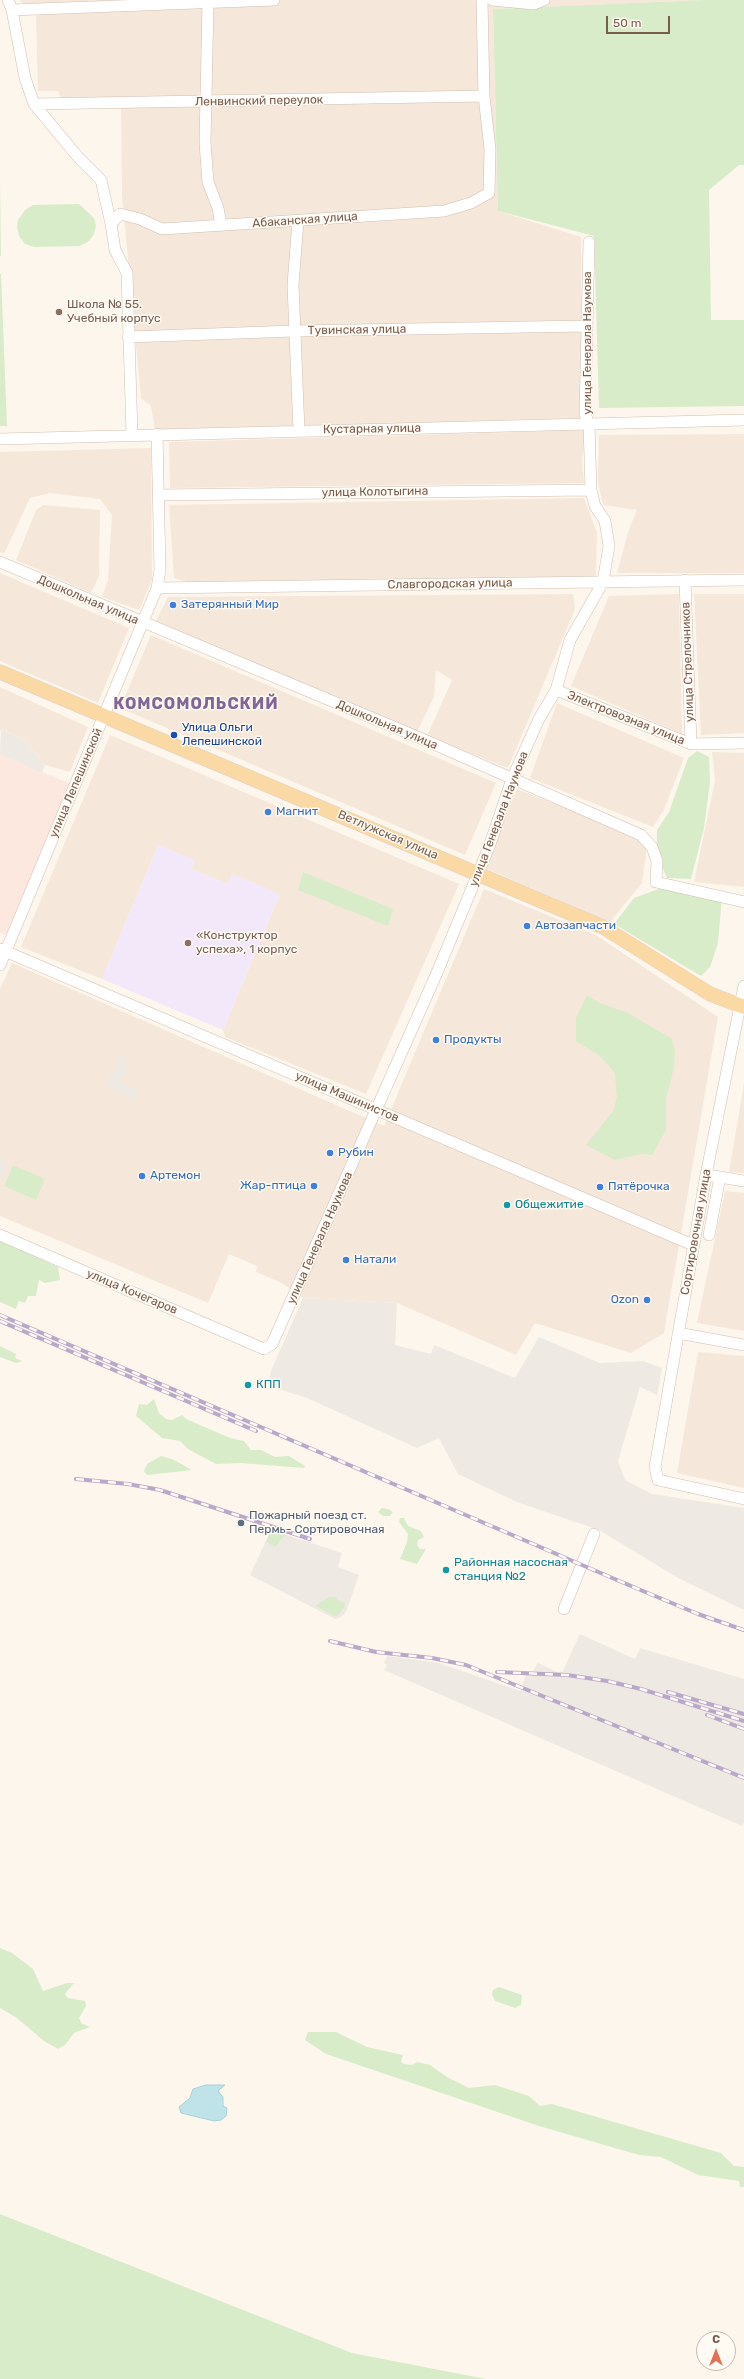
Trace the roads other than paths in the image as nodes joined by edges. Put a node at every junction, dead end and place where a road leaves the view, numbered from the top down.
1 (274, 0) edge
2 (482, 0) edge
3 (492, 0) edge
4 (544, 0) edge
5 (208, 3) junction
6 (10, 5) edge
7 (484, 96) junction
8 (207, 102) junction
9 (34, 104) junction
10 (298, 221) junction
11 (111, 224) junction
12 (221, 225) junction
13 (588, 242) dead end
14 (586, 326) junction
15 (294, 331) junction
16 (128, 337) junction
17 (744, 420) edge
18 (588, 424) junction
19 (299, 431) junction
20 (132, 434) junction
21 (158, 434) junction
22 (0, 439) edge
23 (591, 490) junction
24 (159, 495) junction
25 (0, 562) edge
26 (685, 580) junction
27 (744, 580) edge
28 (603, 582) junction
29 (157, 588) junction
30 (143, 624) junction
31 (0, 672) edge
32 (556, 690) junction
33 (104, 717) junction
34 (690, 744) junction
35 (744, 744) edge
36 (512, 779) junction
37 (478, 873) junction
38 (744, 902) edge
39 (3, 950) edge
40 (0, 965) edge
41 (744, 986) edge
42 (742, 1007) edge
43 (377, 1109) junction
44 (706, 1175) junction
45 (720, 1177) junction
46 (744, 1181) edge
47 (0, 1235) edge
48 (709, 1235) dead end
49 (693, 1245) junction
50 (678, 1333) junction
51 (744, 1345) edge
52 (264, 1349) joint
53 (744, 1499) edge
54 (594, 1534) dead end
55 (564, 1609) dead end

1 - 5 street
2 - 7 street
3 - 4 street
5 - 6 street
5 - 8 street
6 - 9 street
7 - 8 street, Ленвинский переулок
7 - 10 street, Абаканская улица
8 - 9 street, Ленвинский переулок
8 - 12 street
9 - 11 street
10 - 12 street, Абаканская улица
10 - 15 street
11 - 12 street, Абаканская улица
11 - 16 street
13 - 14 street, улица Генерала Наумова
14 - 15 street, Тувинская улица
14 - 18 street, улица Генерала Наумова
15 - 16 street, Тувинская улица
15 - 19 street
16 - 20 street
17 - 18 street, Кустарная улица
18 - 19 street, Кустарная улица
18 - 23 street, улица Генерала Наумова
19 - 21 street, Кустарная улица
20 - 21 street, Кустарная улица
20 - 22 street, Кустарная улица
21 - 24 street, улица Лепешинской
23 - 24 street, улица Колотыгина
23 - 28 street, улица Генерала Наумова
24 - 29 street, улица Лепешинской
25 - 30 street, Дошкольная улица
26 - 27 street, Славгородская улица
26 - 28 street, Славгородская улица
26 - 34 street, улица Стрелочников
28 - 29 street, Славгородская улица
28 - 32 street, улица Генерала Наумова
29 - 30 street, улица Лепешинской
30 - 33 street, улица Лепешинской
30 - 36 street, Дошкольная улица
31 - 33 main road, Ветлужская улица
32 - 34 street, Электровозная улица
32 - 36 street, улица Генерала Наумова
33 - 37 main road, Ветлужская улица
33 - 39 street, улица Лепешинской
34 - 35 street, Электровозная улица
36 - 37 street, улица Генерала Наумова
36 - 38 street, Дошкольная улица
37 - 42 main road, Ветлужская улица
37 - 43 street, улица Генерала Наумова
39 - 40 street, улица Лепешинской
39 - 43 street, улица Машинистов
41 - 42 street, Сортировочная улица
42 - 44 street, Сортировочная улица
43 - 49 street, улица Машинистов
43 - 52 street, улица Генерала Наумова
44 - 45 street
44 - 49 street, Сортировочная улица
45 - 46 street
45 - 48 street
47 - 52 street, улица Кочегаров
49 - 50 street, Сортировочная улица
50 - 51 street
50 - 53 street, Сортировочная улица
54 - 55 street

